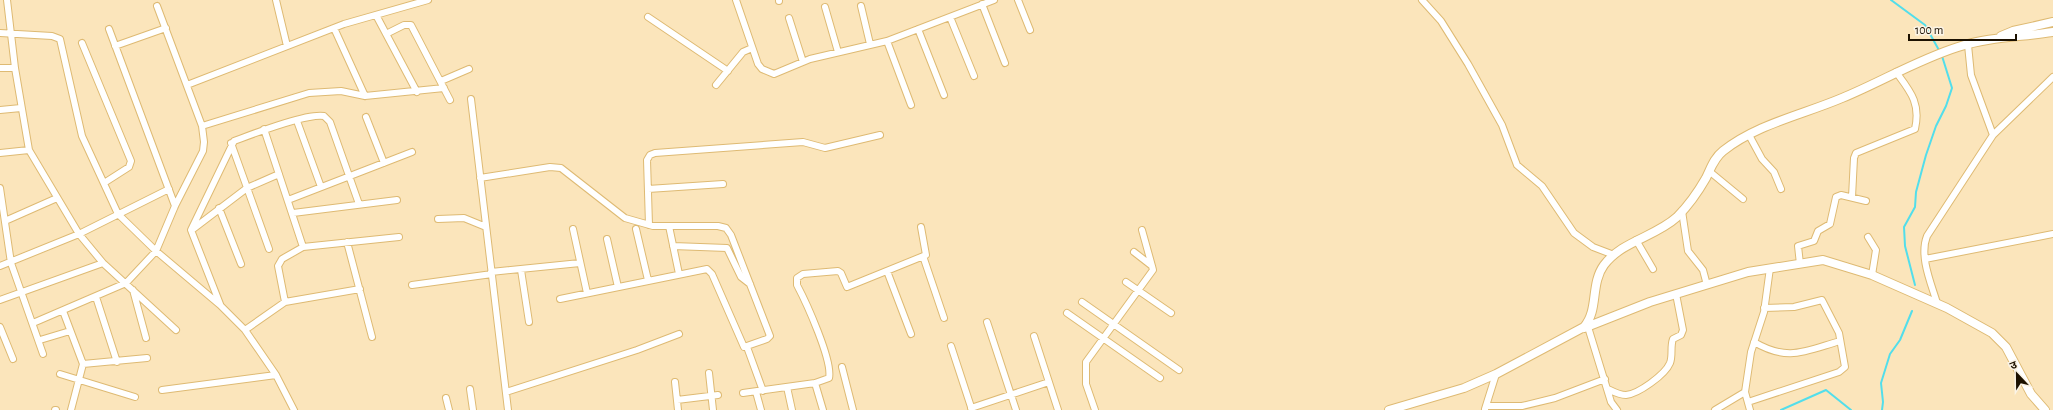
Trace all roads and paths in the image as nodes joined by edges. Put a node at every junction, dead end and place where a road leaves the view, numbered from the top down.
1 (7, 0) edge
2 (276, 0) edge
3 (428, 0) edge
4 (736, 0) edge
5 (994, 0) edge
6 (1018, 0) edge
7 (1422, 0) edge
8 (860, 2) edge
9 (982, 4) junction
10 (157, 6) dead end
11 (826, 7) dead end
12 (376, 15) junction
13 (648, 17) dead end
14 (950, 17) junction
15 (789, 18) dead end
16 (2053, 22) edge
17 (166, 28) junction
18 (334, 28) junction
19 (109, 29) dead end
20 (918, 29) junction
21 (1030, 30) dead end
22 (2053, 32) edge
23 (0, 33) edge
24 (10, 34) junction
25 (386, 34) junction
26 (1999, 38) junction
27 (887, 41) junction
28 (82, 43) dead end
29 (870, 44) junction
30 (1968, 44) junction
31 (115, 46) junction
32 (287, 46) junction
33 (752, 48) junction
34 (838, 52) junction
35 (803, 62) junction
36 (1005, 63) dead end
37 (0, 68) edge
38 (15, 68) junction
39 (469, 69) dead end
40 (728, 71) junction
41 (1896, 72) junction
42 (974, 76) dead end
43 (2053, 77) edge
44 (441, 81) junction
45 (187, 84) junction
46 (716, 85) dead end
47 (444, 88) junction
48 (417, 92) junction
49 (944, 95) dead end
50 (366, 96) junction
51 (471, 98) dead end
52 (450, 100) dead end
53 (911, 105) dead end
54 (22, 108) junction
55 (0, 110) edge
56 (366, 117) dead end
57 (297, 121) junction
58 (202, 126) junction
59 (264, 129) junction
60 (1993, 134) junction
61 (880, 135) dead end
62 (1749, 135) junction
63 (231, 143) junction
64 (29, 150) junction
65 (412, 152) dead end
66 (0, 153) edge
67 (384, 163) junction
68 (1709, 171) junction
69 (279, 174) junction
70 (350, 176) junction
71 (480, 178) junction
72 (104, 183) junction
73 (723, 184) dead end
74 (321, 187) junction
75 (0, 188) edge
76 (247, 188) junction
77 (169, 189) junction
78 (648, 189) junction
79 (1781, 189) dead end
80 (1852, 197) junction
81 (58, 198) junction
82 (1743, 199) dead end
83 (288, 200) junction
84 (396, 200) dead end
85 (1866, 201) dead end
86 (359, 204) junction
87 (175, 206) junction
88 (219, 208) junction
89 (1682, 211) junction
90 (293, 213) junction
91 (118, 214) junction
92 (438, 219) dead end
93 (5, 221) junction
94 (649, 225) junction
95 (669, 226) junction
96 (486, 227) junction
97 (921, 227) dead end
98 (573, 229) dead end
99 (636, 229) dead end
100 (191, 230) junction
101 (1142, 230) dead end
102 (79, 234) junction
103 (2053, 234) edge
104 (399, 237) dead end
105 (1868, 237) dead end
106 (607, 239) dead end
107 (1636, 240) junction
108 (347, 242) junction
109 (673, 246) junction
110 (303, 247) junction
111 (269, 249) dead end
112 (156, 251) junction
113 (1134, 252) dead end
114 (1614, 255) junction
115 (923, 256) junction
116 (1925, 260) junction
117 (11, 263) junction
118 (103, 263) junction
119 (580, 263) junction
120 (241, 264) dead end
121 (1800, 264) junction
122 (0, 266) edge
123 (1152, 266) junction
124 (1770, 268) junction
125 (1653, 269) dead end
126 (521, 270) junction
127 (887, 271) junction
128 (491, 273) junction
129 (679, 274) junction
130 (1872, 275) junction
131 (648, 280) junction
132 (1126, 282) dead end
133 (126, 283) junction
134 (750, 284) junction
135 (412, 285) dead end
136 (1707, 285) junction
137 (618, 286) junction
138 (132, 289) junction
139 (360, 289) junction
140 (1138, 290) junction
141 (22, 292) junction
142 (587, 293) junction
143 (1676, 294) junction
144 (96, 297) junction
145 (560, 299) dead end
146 (0, 300) edge
147 (285, 302) junction
148 (1082, 302) dead end
149 (1936, 304) junction
150 (220, 305) junction
151 (1764, 308) junction
152 (63, 311) junction
153 (1067, 312) dead end
154 (1171, 313) dead end
155 (944, 318) dead end
156 (529, 322) dead end
157 (987, 322) dead end
158 (34, 323) junction
159 (1114, 324) junction
160 (0, 326) edge
161 (1588, 327) junction
162 (176, 330) dead end
163 (245, 330) junction
164 (70, 331) junction
165 (1576, 332) junction
166 (678, 334) dead end
167 (911, 334) dead end
168 (1034, 336) dead end
169 (372, 337) dead end
170 (146, 338) dead end
171 (1103, 338) junction
172 (40, 340) junction
173 (1840, 341) junction
174 (1754, 342) junction
175 (951, 346) dead end
176 (748, 347) junction
177 (43, 354) dead end
178 (147, 358) dead end
179 (13, 359) dead end
180 (117, 362) junction
181 (82, 364) junction
182 (842, 367) dead end
183 (1179, 370) dead end
184 (709, 373) dead end
185 (60, 374) dead end
186 (1496, 374) junction
187 (276, 375) junction
188 (1160, 378) dead end
189 (1605, 379) junction
190 (77, 380) junction
191 (675, 382) dead end
192 (1049, 382) junction
193 (815, 383) junction
194 (787, 387) junction
195 (470, 389) dead end
196 (1608, 389) junction
197 (162, 390) dead end
198 (763, 391) junction
199 (506, 392) junction
200 (756, 392) junction
201 (1745, 392) junction
202 (744, 393) dead end
203 (1011, 394) junction
204 (715, 396) junction
205 (135, 397) dead end
206 (446, 398) dead end
207 (677, 400) junction
208 (1749, 407) edge
209 (1485, 408) edge
210 (971, 409) edge
211 (70, 410) edge
212 (294, 410) edge
213 (449, 410) edge
214 (473, 410) edge
215 (508, 410) edge
216 (678, 410) edge
217 (713, 410) edge
218 (761, 410) edge
219 (792, 410) edge
220 (823, 410) edge
221 (853, 410) edge
222 (1016, 410) edge
223 (1058, 410) edge
224 (1095, 410) edge
225 (1389, 410) edge
226 (1617, 410) edge
227 (1715, 410) edge
228 (2045, 410) edge

1 - 24 street
2 - 32 street
3 - 12 street
4 - 33 street
5 - 9 street
6 - 21 street
7 - 114 street
8 - 29 street
9 - 14 street
9 - 36 street
10 - 17 street
11 - 34 street
12 - 18 street
12 - 25 street
13 - 40 street
14 - 20 street
14 - 42 street
15 - 35 street
16 - 26 street
17 - 31 street
17 - 45 street
18 - 32 street
18 - 50 street
19 - 31 street
20 - 27 street
20 - 49 street
22 - 26 street
23 - 24 street
24 - 38 street
24 - 72 street
25 - 44 street
25 - 48 street
26 - 30 street
27 - 29 street
27 - 53 street
28 - 72 street
29 - 34 street
30 - 41 street
30 - 60 street
31 - 77 street
32 - 45 street
33 - 35 street
33 - 40 street
34 - 35 street
37 - 38 street
38 - 54 street
39 - 44 street
40 - 46 street
41 - 62 street
41 - 80 street
43 - 60 street
44 - 47 street
45 - 58 street
47 - 48 street
47 - 52 street
48 - 50 street
50 - 58 street
51 - 71 street
54 - 55 street
54 - 64 street
56 - 67 street
57 - 59 street
57 - 70 street
57 - 74 street
58 - 87 street
59 - 63 street
59 - 69 street
60 - 116 street
61 - 78 street
62 - 68 street
62 - 79 street
63 - 76 street
63 - 100 street
64 - 66 street
64 - 81 street
65 - 67 street
67 - 70 street
68 - 82 street
68 - 89 street
69 - 76 street
69 - 83 street
70 - 74 street
70 - 86 street
71 - 94 street
71 - 96 street
72 - 91 street
73 - 78 street
74 - 83 street
75 - 93 street
76 - 88 street
76 - 111 street
77 - 87 street
77 - 91 street
78 - 94 street
80 - 85 street
80 - 121 street
81 - 93 street
81 - 102 street
83 - 90 street
84 - 86 street
86 - 90 street
87 - 112 street
88 - 100 street
88 - 120 street
89 - 107 street
89 - 136 street
90 - 110 street
91 - 102 street
91 - 112 street
92 - 96 street
93 - 117 street
94 - 95 street
95 - 109 street
95 - 134 street
96 - 128 street
97 - 115 street
98 - 119 street
99 - 131 street
100 - 150 street
101 - 123 street
102 - 117 street
102 - 118 street
103 - 116 street
104 - 108 street
105 - 130 street
106 - 137 street
107 - 114 street
107 - 125 street
108 - 110 street
108 - 139 street
109 - 129 street
109 - 134 street
110 - 147 street
112 - 133 street
112 - 150 street
113 - 123 street
114 - 165 street
115 - 127 street
115 - 155 street
116 - 149 street
117 - 122 street
117 - 141 street
118 - 133 street
118 - 141 street
119 - 126 street
119 - 142 street
121 - 124 street
121 - 130 street
123 - 140 street
124 - 136 street
124 - 151 street
126 - 128 street
126 - 156 street
127 - 167 street
127 - 193 street
128 - 135 street
128 - 199 street
129 - 131 street
129 - 176 street
130 - 149 street
131 - 137 street
132 - 140 street
133 - 138 street
133 - 144 street
134 - 176 street
136 - 143 street
137 - 142 street
138 - 162 street
138 - 170 street
139 - 147 street
139 - 169 street
140 - 154 street
140 - 159 street
141 - 146 street
141 - 158 street
142 - 145 street
143 - 161 street
143 - 196 street
144 - 152 street
144 - 180 street
147 - 163 street
148 - 159 street
149 - 228 street
150 - 163 street
151 - 173 street
151 - 174 street
152 - 158 street
152 - 164 street
153 - 171 street
157 - 203 street
158 - 172 street
159 - 171 street
159 - 183 street
160 - 179 street
161 - 165 street
161 - 189 street
163 - 187 street
164 - 172 street
164 - 181 street
165 - 186 street
166 - 199 street
168 - 192 street
171 - 188 street
171 - 224 street
172 - 177 street
173 - 174 street
173 - 208 street
174 - 201 street
175 - 210 street
176 - 198 street
178 - 180 street
180 - 181 street
181 - 190 street
182 - 221 street
184 - 204 street
185 - 190 street
186 - 209 street
186 - 225 street
187 - 197 street
187 - 212 street
189 - 196 street
189 - 209 street
190 - 205 street
190 - 211 street
191 - 207 street
192 - 203 street
192 - 223 street
193 - 194 street
193 - 220 street
194 - 198 street
194 - 219 street
195 - 214 street
196 - 226 street
198 - 200 street
199 - 215 street
200 - 202 street
200 - 218 street
201 - 208 street
201 - 227 street
203 - 210 street
203 - 222 street
204 - 207 street
204 - 217 street
206 - 213 street
207 - 216 street

